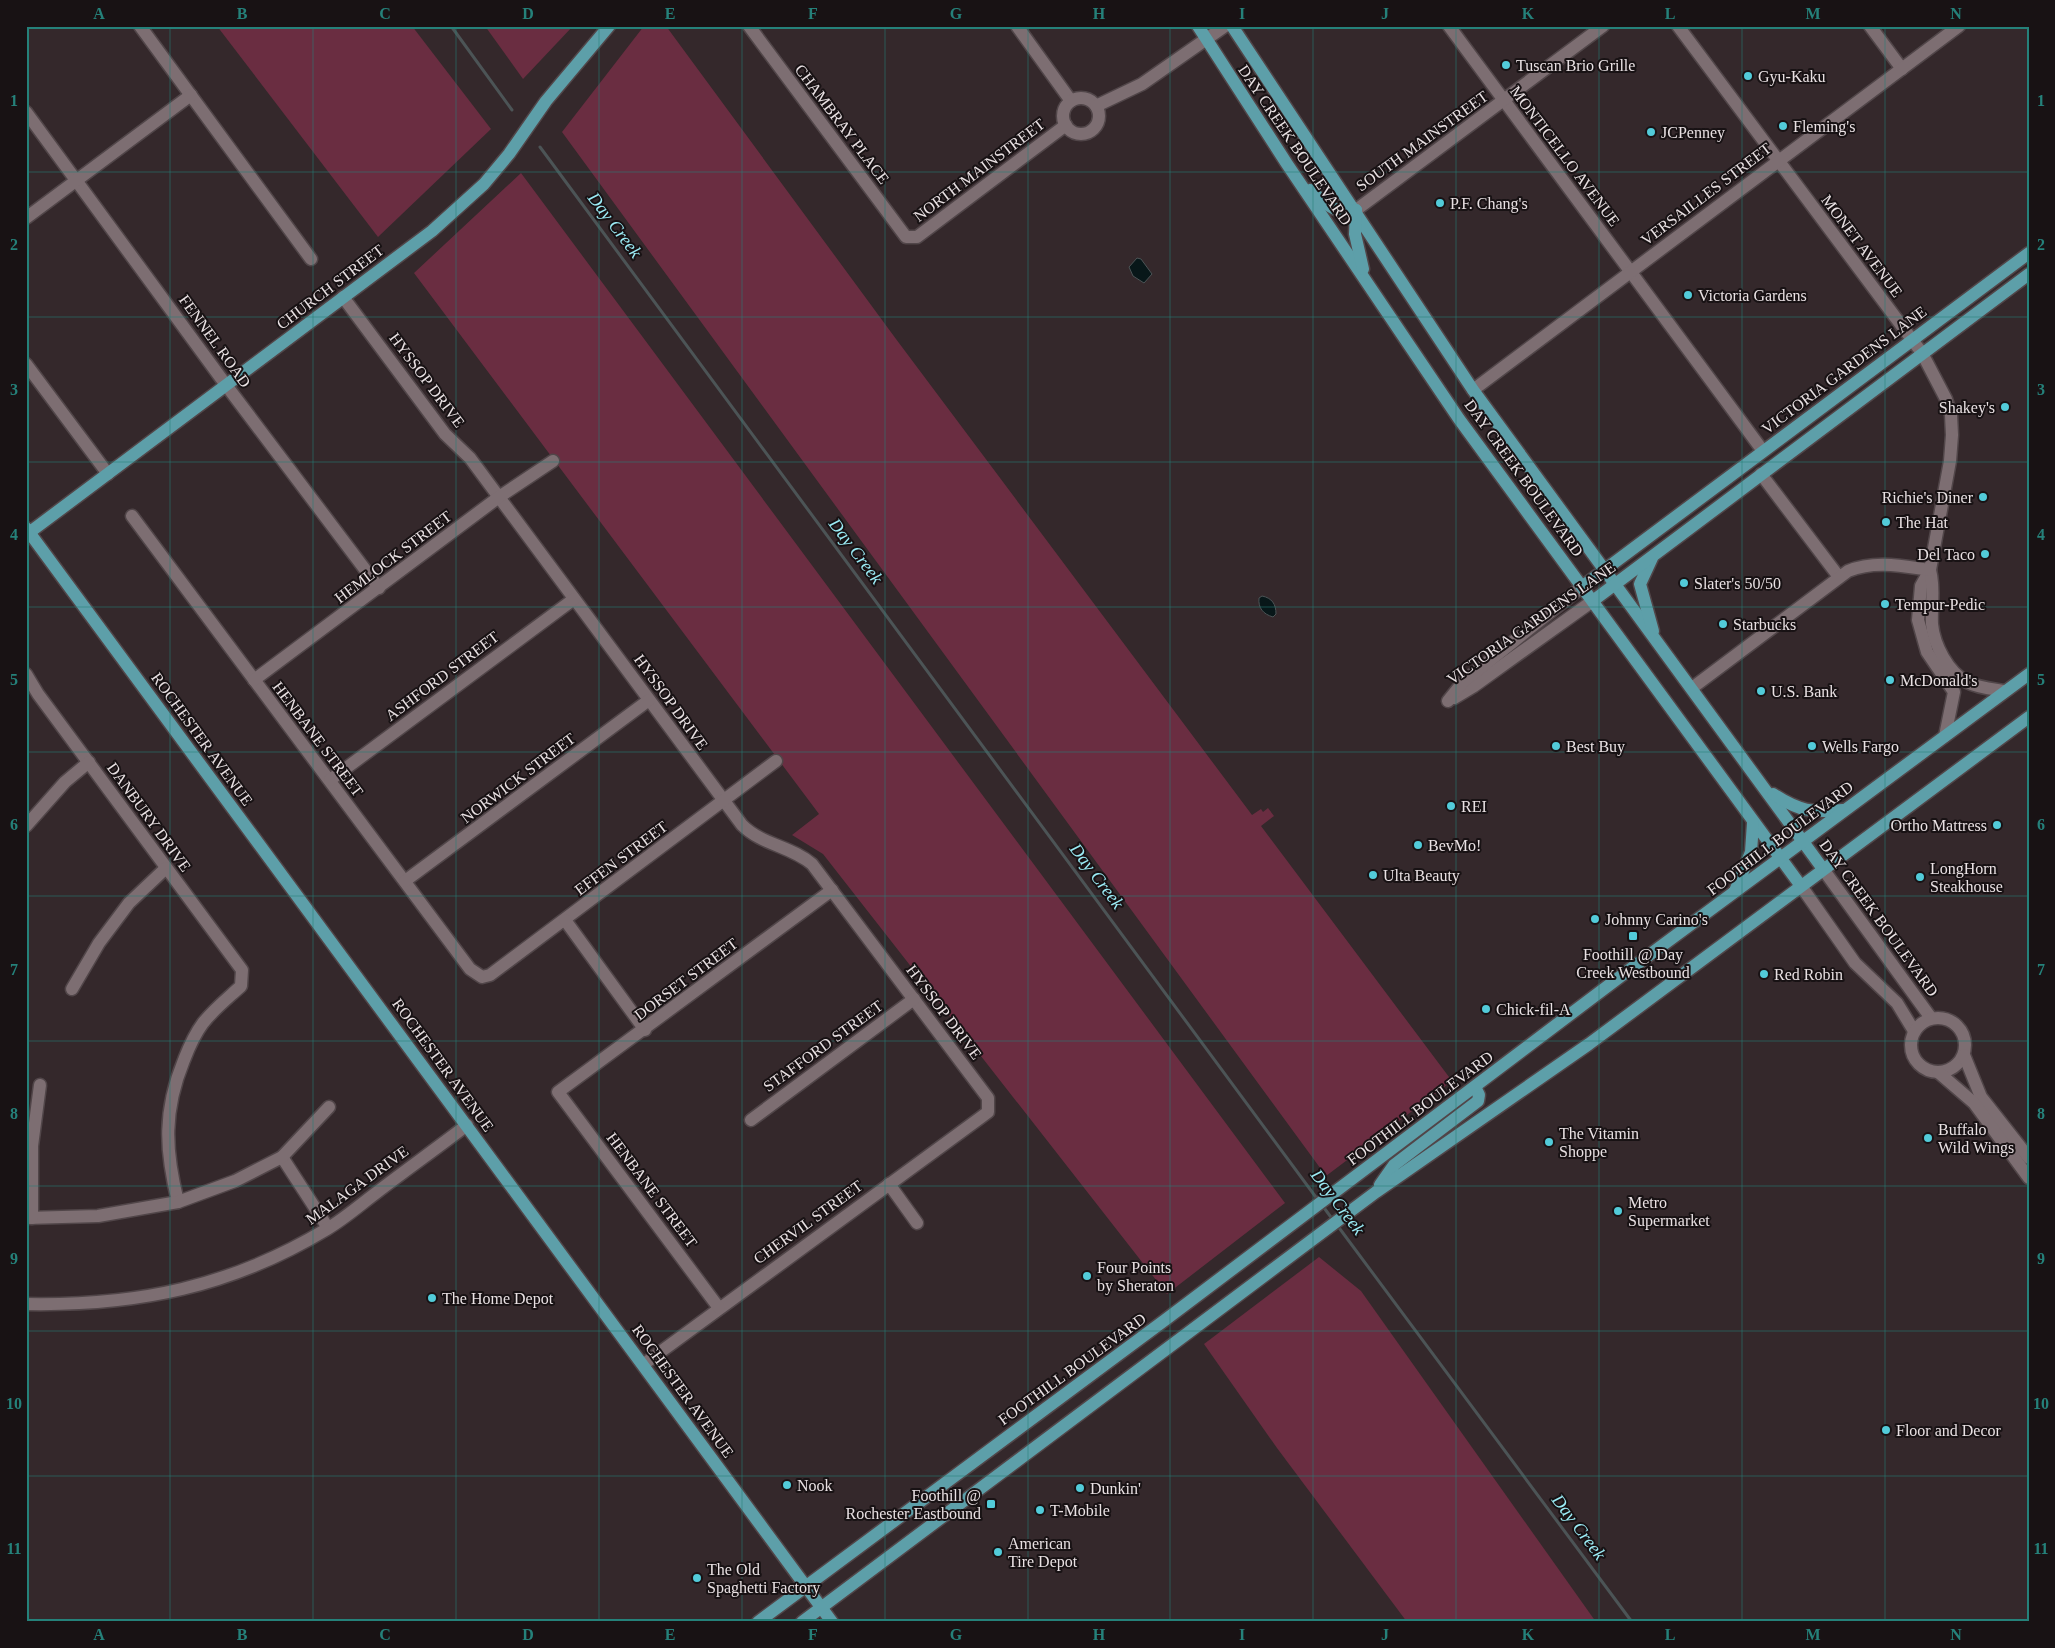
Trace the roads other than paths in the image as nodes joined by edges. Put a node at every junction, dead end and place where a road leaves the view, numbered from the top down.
1 (140, 26) edge
2 (609, 26) edge
3 (749, 26) edge
4 (1017, 26) edge
5 (1198, 26) edge
6 (1225, 26) edge
7 (1232, 26) edge
8 (1449, 26) edge
9 (1603, 26) edge
10 (1678, 26) edge
11 (1870, 26) edge
12 (1959, 26) edge
13 (1206, 40) junction
14 (1902, 69) junction
15 (191, 95) junction
16 (1071, 101) junction
17 (1504, 101) junction
18 (1096, 106) junction
19 (26, 112) edge
20 (1066, 125) junction
21 (1778, 161) junction
22 (77, 181) junction
23 (1299, 181) junction
24 (1356, 210) junction
25 (26, 218) edge
26 (911, 238) joint
27 (2029, 253) edge
28 (311, 259) dead end
29 (1630, 271) junction
30 (2029, 274) edge
31 (1368, 282) junction
32 (343, 296) junction
33 (1912, 339) junction
34 (1922, 353) junction
35 (26, 364) edge
36 (226, 385) junction
37 (1473, 390) junction
38 (1763, 450) junction
39 (553, 461) dead end
40 (108, 474) junction
41 (1761, 474) junction
42 (499, 497) junction
43 (132, 516) dead end
44 (27, 532) edge
45 (1653, 555) junction
46 (1604, 570) junction
47 (1930, 570) junction
48 (1839, 577) junction
49 (1615, 585) junction
50 (1583, 586) junction
51 (379, 588) junction
52 (574, 599) junction
53 (1594, 600) junction
54 (1655, 638) junction
55 (26, 674) edge
56 (2029, 674) edge
57 (254, 680) junction
58 (1692, 688) junction
59 (2005, 691) junction
60 (649, 700) junction
61 (2029, 717) edge
62 (1945, 736) junction
63 (776, 761) dead end
64 (89, 762) junction
65 (330, 780) junction
66 (1766, 790) junction
67 (724, 801) junction
68 (1845, 810) junction
69 (1753, 823) junction
70 (26, 826) edge
71 (1803, 841) junction
72 (1780, 858) junction
73 (166, 868) junction
74 (1823, 870) junction
75 (405, 882) junction
76 (1801, 886) junction
77 (832, 890) junction
78 (1735, 891) junction
79 (565, 920) junction
80 (482, 977) joint
81 (72, 989) dead end
82 (914, 999) junction
83 (1931, 1018) junction
84 (645, 1030) junction
85 (1914, 1031) junction
86 (1964, 1055) junction
87 (1938, 1072) junction
88 (40, 1085) dead end
89 (1476, 1086) junction
90 (558, 1092) joint
91 (989, 1105) joint
92 (330, 1107) dead end
93 (751, 1120) dead end
94 (467, 1125) junction
95 (282, 1157) junction
96 (2029, 1158) edge
97 (2029, 1178) edge
98 (889, 1184) junction
99 (1376, 1192) junction
100 (178, 1202) junction
101 (29, 1218) edge
102 (917, 1223) dead end
103 (328, 1228) junction
104 (26, 1304) edge
105 (719, 1308) junction
106 (644, 1364) junction
107 (806, 1586) junction
108 (821, 1607) junction
109 (758, 1622) edge
110 (802, 1622) edge
111 (832, 1622) edge

1 - 15 street
2 - 32 main road, CHURCH STREET
3 - 26 street, CHAMBRAY PLACE
4 - 16 street
5 - 13 main road, DAY CREEK BOULEVARD
6 - 13 street
7 - 24 main road, DAY CREEK BOULEVARD
8 - 17 street, MONTICELLO AVENUE
9 - 17 street, SOUTH MAINSTREET
10 - 21 street, MONET AVENUE
11 - 14 street
12 - 14 street, VERSAILLES STREET
13 - 18 street
13 - 23 main road, DAY CREEK BOULEVARD
14 - 21 street, VERSAILLES STREET
15 - 22 street
15 - 28 street
16 - 18 street
16 - 20 street
17 - 24 street, SOUTH MAINSTREET
17 - 29 street, MONTICELLO AVENUE
18 - 20 street
19 - 22 street, FENNEL ROAD
20 - 26 street, NORTH MAINSTREET
21 - 29 street, VERSAILLES STREET
21 - 33 street, MONET AVENUE
22 - 25 street
22 - 36 street, FENNEL ROAD
23 - 24 main road
23 - 31 main road, DAY CREEK BOULEVARD
24 - 31 main road
24 - 37 main road, DAY CREEK BOULEVARD
27 - 33 main road, VICTORIA GARDENS LANE
29 - 37 street, VERSAILLES STREET
29 - 38 street, MONTICELLO AVENUE
30 - 34 main road, VICTORIA GARDENS LANE
31 - 50 main road, DAY CREEK BOULEVARD
32 - 36 main road, CHURCH STREET
32 - 42 street, HYSSOP DRIVE
33 - 34 street, MONET AVENUE
33 - 38 main road, VICTORIA GARDENS LANE
34 - 41 main road, VICTORIA GARDENS LANE
34 - 47 street, MONET AVENUE
35 - 40 street
36 - 40 main road, CHURCH STREET
36 - 51 street, FENNEL ROAD
37 - 46 main road, DAY CREEK BOULEVARD
38 - 46 main road, VICTORIA GARDENS LANE
39 - 42 street, HEMLOCK STREET
40 - 44 main road, CHURCH STREET
41 - 45 main road, VICTORIA GARDENS LANE
41 - 48 street
42 - 51 street, HEMLOCK STREET
42 - 52 street, HYSSOP DRIVE
43 - 57 street, HENBANE STREET
44 - 94 main road, ROCHESTER AVENUE
45 - 49 main road, VICTORIA GARDENS LANE
45 - 54 main road
46 - 49 main road, DAY CREEK BOULEVARD
46 - 50 main road, VICTORIA GARDENS LANE
47 - 48 street
47 - 59 street, MONET AVENUE
47 - 62 street, MONET AVENUE
48 - 58 street
49 - 53 main road, VICTORIA GARDENS LANE
49 - 54 main road, DAY CREEK BOULEVARD
50 - 53 main road, DAY CREEK BOULEVARD
50 - 53 street, VICTORIA GARDENS LANE
51 - 57 street, HEMLOCK STREET
52 - 60 street, HYSSOP DRIVE
52 - 65 street, ASHFORD STREET
53 - 69 main road, DAY CREEK BOULEVARD
54 - 58 main road, DAY CREEK BOULEVARD
55 - 64 street, DANBURY DRIVE
56 - 59 main road, FOOTHILL BOULEVARD
57 - 65 street, HENBANE STREET
58 - 66 main road, DAY CREEK BOULEVARD
59 - 62 main road, FOOTHILL BOULEVARD
60 - 67 street, HYSSOP DRIVE
60 - 75 street, NORWICK STREET
61 - 74 main road
62 - 68 main road, FOOTHILL BOULEVARD
63 - 67 street, EFFEN STREET
64 - 70 street
64 - 73 street, DANBURY DRIVE
65 - 75 street, HENBANE STREET
66 - 68 main road
66 - 71 main road, DAY CREEK BOULEVARD
67 - 77 street, HYSSOP DRIVE
67 - 79 street, EFFEN STREET
68 - 71 main road, FOOTHILL BOULEVARD
69 - 72 main road, DAY CREEK BOULEVARD
69 - 78 main road
71 - 72 main road, FOOTHILL BOULEVARD
71 - 74 main road, DAY CREEK BOULEVARD
72 - 76 main road, DAY CREEK BOULEVARD
72 - 78 main road, FOOTHILL BOULEVARD
73 - 81 street
73 - 100 street, DANBURY DRIVE
74 - 76 main road
74 - 83 street, DAY CREEK BOULEVARD
75 - 80 street, HENBANE STREET
76 - 85 street, DAY CREEK BOULEVARD
76 - 99 main road
77 - 82 street, HYSSOP DRIVE
77 - 84 street, DORSET STREET
78 - 89 main road, FOOTHILL BOULEVARD
79 - 80 street, EFFEN STREET
79 - 84 street
82 - 91 street, HYSSOP DRIVE
82 - 93 street, STAFFORD STREET
83 - 85 street
83 - 86 street
84 - 90 street, DORSET STREET
85 - 87 street
86 - 87 street
86 - 96 street
87 - 97 street
88 - 101 street
89 - 99 main road
89 - 107 main road, FOOTHILL BOULEVARD
90 - 105 street, HENBANE STREET
91 - 98 street, CHERVIL STREET
92 - 95 street
94 - 103 street, MALAGA DRIVE
94 - 106 main road, ROCHESTER AVENUE
95 - 100 street
95 - 103 street
98 - 102 street
98 - 105 street, CHERVIL STREET
99 - 108 main road
100 - 101 street
103 - 104 street, MALAGA DRIVE
105 - 106 street, CHERVIL STREET
106 - 107 main road, ROCHESTER AVENUE
107 - 108 main road, ROCHESTER AVENUE
107 - 109 main road, FOOTHILL BOULEVARD
108 - 110 main road
108 - 111 main road, ROCHESTER AVENUE

